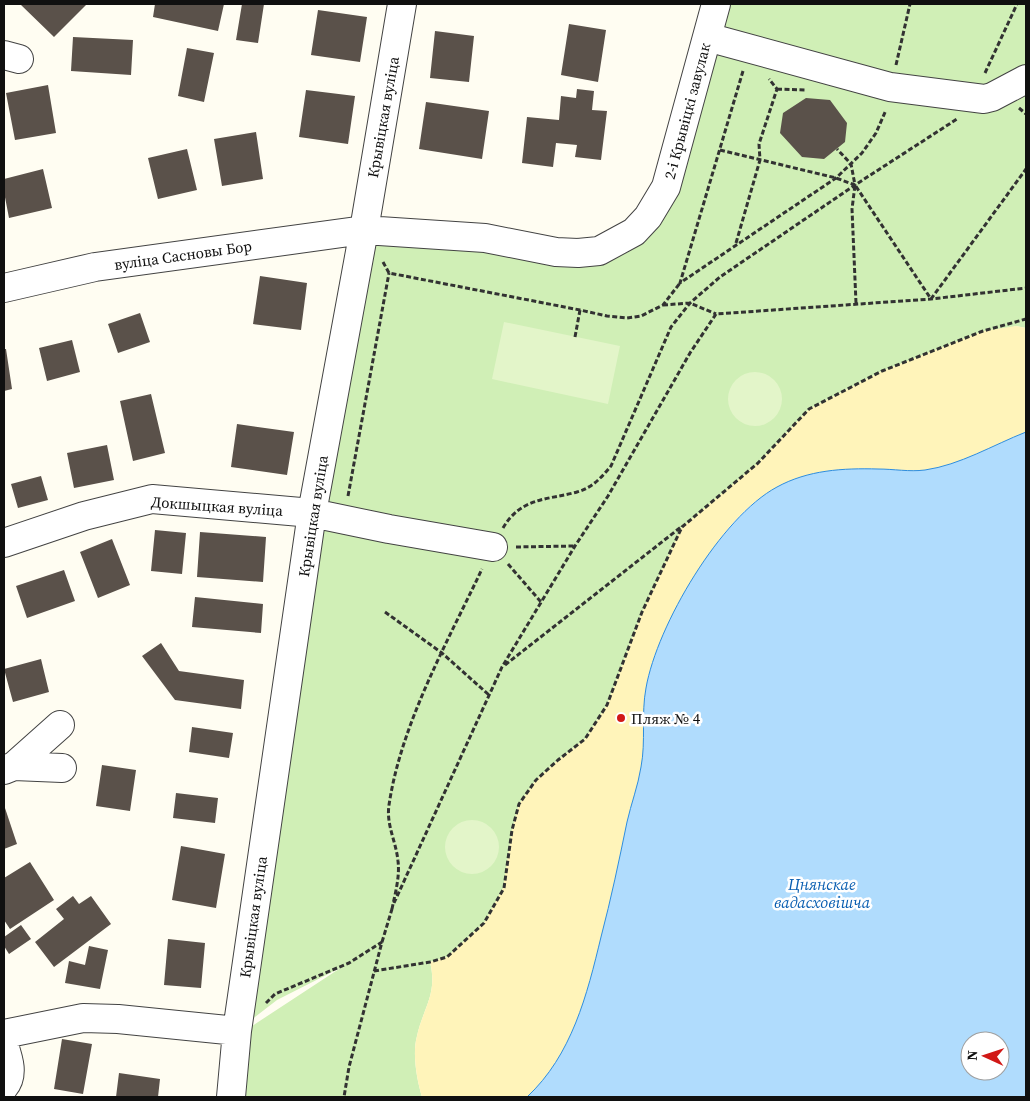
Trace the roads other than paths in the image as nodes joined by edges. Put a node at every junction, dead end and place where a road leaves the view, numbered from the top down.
1 (402, 4) edge
2 (716, 4) edge
3 (707, 37) junction
4 (1026, 79) edge
5 (364, 230) junction
6 (4, 288) edge
7 (312, 513) junction
8 (4, 543) edge
9 (493, 547) road end
10 (60, 725) dead end
11 (9, 768) edge
12 (62, 768) dead end
13 (237, 1031) junction
14 (4, 1034) edge
15 (4, 1046) edge
16 (4, 1087) edge
17 (231, 1097) edge

1 - 5 street, Крывіцкая вуліца
2 - 3 street, 2-і Крывіцкі завулак
3 - 4 street
3 - 5 street, 2-і Крывіцкі завулак
5 - 6 street, вуліца Сасновы Бор
5 - 7 street, Крывіцкая вуліца
7 - 8 street, Докшыцкая вуліца
7 - 9 street, Докшыцкая вуліца
7 - 13 street, Крывіцкая вуліца
10 - 11 street
11 - 12 street
13 - 14 street
13 - 17 street, Крывіцкая вуліца
15 - 16 street

